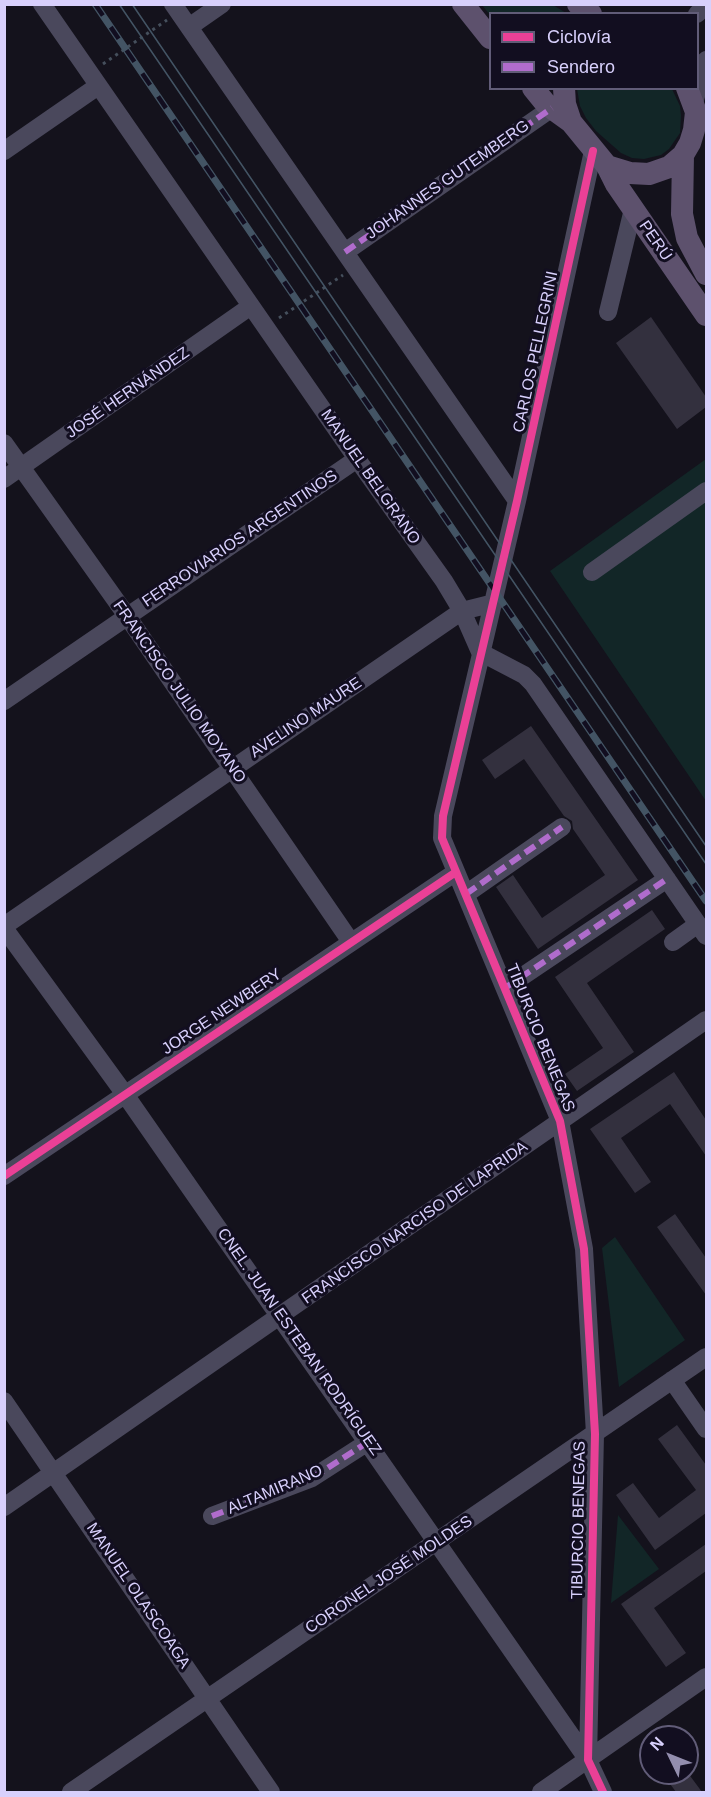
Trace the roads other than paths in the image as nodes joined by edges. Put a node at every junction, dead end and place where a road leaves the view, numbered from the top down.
1 (42, 4) edge
2 (222, 4) edge
3 (463, 4) edge
4 (180, 15) edge
5 (489, 37) edge
6 (706, 60) edge
7 (94, 80) junction
8 (535, 90) edge
9 (564, 90) edge
10 (696, 106) edge
11 (552, 108) junction
12 (571, 122) junction
13 (4, 151) edge
14 (683, 155) junction
15 (600, 158) junction
16 (633, 209) junction
17 (350, 260) junction
18 (706, 274) edge
19 (251, 306) junction
20 (608, 312) dead end
21 (706, 315) edge
22 (4, 443) edge
23 (357, 459) junction
24 (22, 467) junction
25 (4, 479) edge
26 (706, 491) edge
27 (517, 501) junction
28 (504, 559) joint
29 (592, 572) dead end
30 (494, 603) junction
31 (462, 611) junction
32 (128, 616) junction
33 (480, 652) junction
34 (4, 701) edge
35 (232, 768) junction
36 (562, 827) dead end
37 (456, 872) junction
38 (667, 879) junction
39 (466, 894) junction
40 (4, 927) edge
41 (702, 930) edge
42 (351, 942) junction
43 (673, 942) dead end
44 (505, 988) junction
45 (706, 1020) edge
46 (124, 1093) junction
47 (560, 1121) junction
48 (4, 1176) edge
49 (281, 1316) junction
50 (706, 1357) edge
51 (672, 1380) junction
52 (4, 1401) edge
53 (706, 1429) edge
54 (594, 1434) junction
55 (368, 1442) junction
56 (54, 1473) junction
57 (4, 1507) edge
58 (212, 1516) dead end
59 (438, 1542) junction
60 (706, 1677) edge
61 (208, 1699) junction
62 (588, 1760) junction
63 (70, 1792) edge
64 (271, 1792) edge
65 (541, 1792) edge
66 (603, 1792) edge

1 - 7 street, MANUEL BELGRANO
2 - 4 street
3 - 5 main road
4 - 17 street
6 - 10 street
7 - 13 street
7 - 19 street, MANUEL BELGRANO
8 - 11 main road
9 - 12 main road
10 - 14 main road
11 - 12 main road
11 - 17 street, JOHANNES GUTEMBERG
12 - 15 main road, PERÚ
14 - 15 main road
14 - 18 main road, PERÚ
15 - 16 main road, PERÚ
15 - 27 street, CARLOS PELLEGRINI
16 - 20 street
16 - 21 main road, PERÚ
17 - 27 street
19 - 23 street, MANUEL BELGRANO
19 - 24 street, JOSÉ HERNÁNDEZ
22 - 24 street, FRANCISCO JULIO MOYANO
23 - 31 street, MANUEL BELGRANO
23 - 32 street, FERROVIARIOS ARGENTINOS
24 - 25 street, JOSÉ HERNÁNDEZ
24 - 32 street, FRANCISCO JULIO MOYANO
26 - 29 street
27 - 28 street, CARLOS PELLEGRINI
28 - 30 street, TIBURCIO BENEGAS
30 - 31 street, AVELINO MAURE
30 - 33 street, TIBURCIO BENEGAS
31 - 33 street, MANUEL BELGRANO
31 - 35 street, AVELINO MAURE
32 - 34 street, FERROVIARIOS ARGENTINOS
32 - 35 street, FRANCISCO JULIO MOYANO
33 - 37 street, TIBURCIO BENEGAS
33 - 38 street
35 - 40 street, AVELINO MAURE
35 - 42 street, FRANCISCO JULIO MOYANO
36 - 39 street
37 - 39 street, TIBURCIO BENEGAS
37 - 42 street, JORGE NEWBERY
38 - 41 street
38 - 44 street
39 - 44 street, TIBURCIO BENEGAS
40 - 46 street, CNEL. JUAN ESTEBAN RODRÍGUEZ
41 - 43 street
42 - 46 street, JORGE NEWBERY
44 - 47 street, TIBURCIO BENEGAS
45 - 47 street, FRANCISCO NARCISO DE LAPRIDA
46 - 48 street, JORGE NEWBERY
46 - 49 street, CNEL. JUAN ESTEBAN RODRÍGUEZ
47 - 49 street, FRANCISCO NARCISO DE LAPRIDA
47 - 54 street, TIBURCIO BENEGAS
49 - 55 street, CNEL. JUAN ESTEBAN RODRÍGUEZ
49 - 56 street, FRANCISCO NARCISO DE LAPRIDA
50 - 51 street, CORONEL JOSÉ MOLDES
51 - 53 street
51 - 54 street, CORONEL JOSÉ MOLDES
52 - 56 street, MANUEL OLASCOAGA
54 - 59 street, CORONEL JOSÉ MOLDES
54 - 62 street, TIBURCIO BENEGAS
55 - 58 street, ALTAMIRANO
55 - 59 street, CNEL. JUAN ESTEBAN RODRÍGUEZ
56 - 57 street, FRANCISCO NARCISO DE LAPRIDA
56 - 61 street, MANUEL OLASCOAGA
59 - 61 street, CORONEL JOSÉ MOLDES
59 - 62 street, CNEL. JUAN ESTEBAN RODRÍGUEZ
60 - 62 street
61 - 63 street, CORONEL JOSÉ MOLDES
61 - 64 street, MANUEL OLASCOAGA
62 - 65 street
62 - 66 street, TIBURCIO BENEGAS

